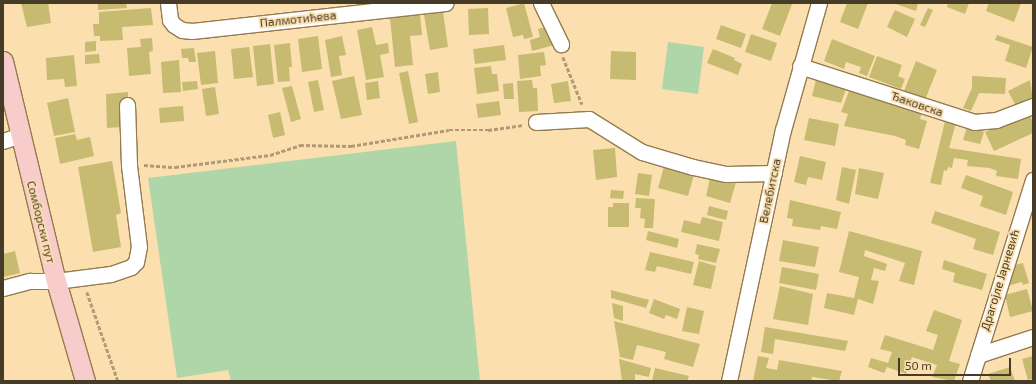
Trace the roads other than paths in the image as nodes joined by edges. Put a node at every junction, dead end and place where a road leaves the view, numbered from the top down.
1 (445, 3) edge
2 (541, 3) edge
3 (819, 3) edge
4 (169, 4) edge
5 (560, 44) road end
6 (3, 61) edge
7 (800, 66) junction
8 (128, 105) dead end
9 (1033, 106) edge
10 (536, 122) road end
11 (11, 138) edge
12 (774, 173) junction
13 (1033, 180) edge
14 (56, 282) junction
15 (3, 288) edge
16 (1033, 337) edge
17 (978, 355) junction
18 (85, 381) edge
19 (729, 381) edge
20 (970, 381) edge

1 - 4 street, Палмотићева
2 - 5 street
3 - 7 street, Велебитска
6 - 11 main road, Сомборски пут
7 - 9 street, Ђаковска
7 - 12 street, Велебитска
8 - 14 street
10 - 12 street
11 - 14 main road, Сомборски пут
12 - 19 street, Велебитска
13 - 17 street, Драгојле Јарневић
14 - 15 street
14 - 18 main road, Сомборски пут
16 - 17 street
17 - 20 street, Драгојле Јарневић

